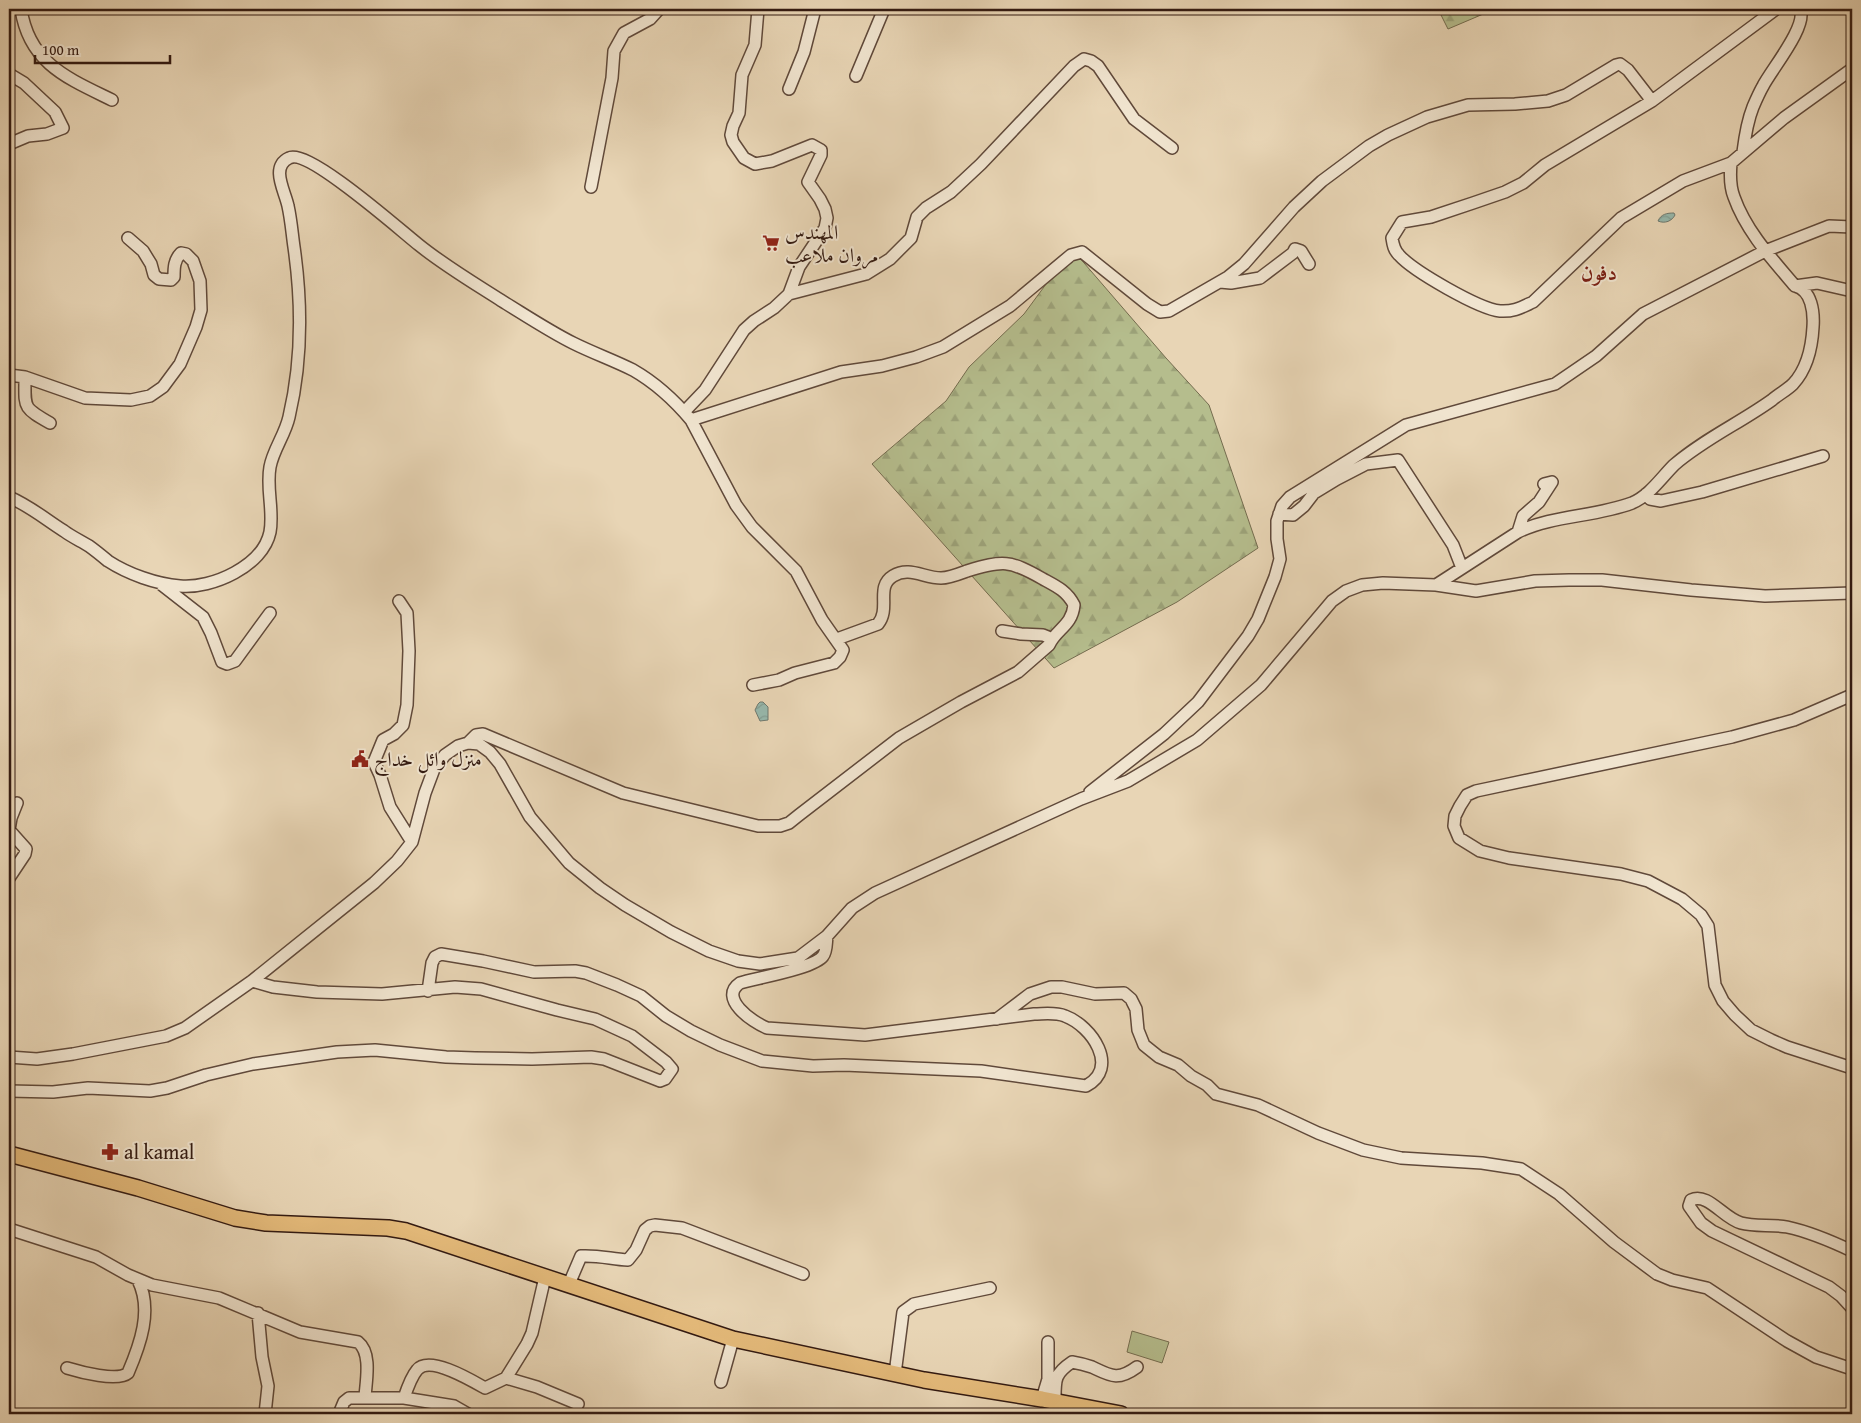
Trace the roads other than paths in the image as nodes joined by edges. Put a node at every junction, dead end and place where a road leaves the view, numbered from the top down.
1 (21, 9) edge
2 (659, 9) edge
3 (758, 9) edge
4 (815, 9) edge
5 (884, 9) edge
6 (1776, 9) edge
7 (1800, 9) edge
8 (1852, 69) edge
9 (9, 74) edge
10 (856, 76) dead end
11 (788, 89) dead end
12 (112, 100) dead end
13 (1652, 101) junction
14 (9, 144) edge
15 (1172, 148) dead end
16 (1743, 152) junction
17 (1731, 163) junction
18 (591, 187) dead end
19 (1852, 227) edge
20 (128, 238) dead end
21 (1765, 251) junction
22 (1309, 264) dead end
23 (1220, 282) junction
24 (1795, 286) junction
25 (1852, 291) edge
26 (789, 294) junction
27 (9, 368) edge
28 (9, 375) edge
29 (25, 377) junction
30 (688, 416) junction
31 (50, 422) dead end
32 (1823, 456) dead end
33 (1544, 484) dead end
34 (1646, 494) junction
35 (9, 497) edge
36 (1279, 514) junction
37 (1518, 532) junction
38 (1462, 568) junction
39 (159, 582) junction
40 (1436, 584) junction
41 (1852, 593) edge
42 (400, 602) dead end
43 (270, 613) dead end
44 (1002, 631) dead end
45 (837, 639) junction
46 (1051, 640) junction
47 (753, 685) dead end
48 (1852, 695) edge
49 (468, 743) junction
50 (1081, 800) junction
51 (17, 803) dead end
52 (412, 842) junction
53 (9, 878) edge
54 (827, 936) junction
55 (252, 981) junction
56 (428, 991) junction
57 (997, 1019) junction
58 (9, 1057) edge
59 (1852, 1068) edge
60 (9, 1091) edge
61 (9, 1154) edge
62 (9, 1229) edge
63 (1852, 1251) edge
64 (804, 1274) dead end
65 (546, 1277) junction
66 (138, 1280) junction
67 (569, 1284) junction
68 (990, 1288) dead end
69 (1852, 1308) edge
70 (258, 1313) junction
71 (733, 1339) junction
72 (1048, 1342) dead end
73 (67, 1368) dead end
74 (1137, 1368) dead end
75 (1852, 1369) edge
76 (895, 1374) junction
77 (506, 1378) junction
78 (720, 1382) dead end
79 (365, 1397) junction
80 (404, 1398) junction
81 (1048, 1400) junction
82 (578, 1404) dead end
83 (1080, 1410) edge
84 (265, 1414) edge
85 (339, 1414) edge
86 (468, 1414) edge
87 (1121, 1414) edge

1 - 12 street
2 - 18 street
3 - 26 street
4 - 11 street
5 - 10 street
6 - 13 street
7 - 16 street
8 - 16 street
9 - 14 street
13 - 17 street
13 - 23 street
15 - 26 street
16 - 17 street
17 - 21 street
19 - 21 street
20 - 29 street
21 - 24 street
21 - 36 street
22 - 23 street
23 - 30 street
24 - 25 street
24 - 34 street
26 - 30 street
27 - 28 street
28 - 29 street
29 - 31 street
30 - 39 street
30 - 45 street
32 - 34 street
33 - 37 street
34 - 37 street
35 - 39 street
36 - 38 street
36 - 50 street
37 - 38 street
38 - 40 street
39 - 43 street
40 - 41 street
40 - 50 street
42 - 52 street
44 - 46 street
45 - 46 street
45 - 47 street
46 - 49 street
48 - 59 street
49 - 52 street
49 - 54 street
50 - 54 street
51 - 53 street
52 - 55 street
54 - 57 street
55 - 56 street
55 - 58 street
56 - 57 street
56 - 60 street
57 - 75 street
61 - 65 main road
62 - 66 street
63 - 69 street
64 - 67 street
65 - 67 main road
65 - 77 street
66 - 70 street
66 - 73 street
67 - 71 main road
68 - 76 street
70 - 79 street
70 - 84 street
71 - 76 main road
71 - 78 street
72 - 81 street
74 - 81 street
76 - 81 main road
77 - 80 street
77 - 82 street
79 - 80 street
79 - 85 street
80 - 86 street
81 - 83 main road
83 - 87 main road

